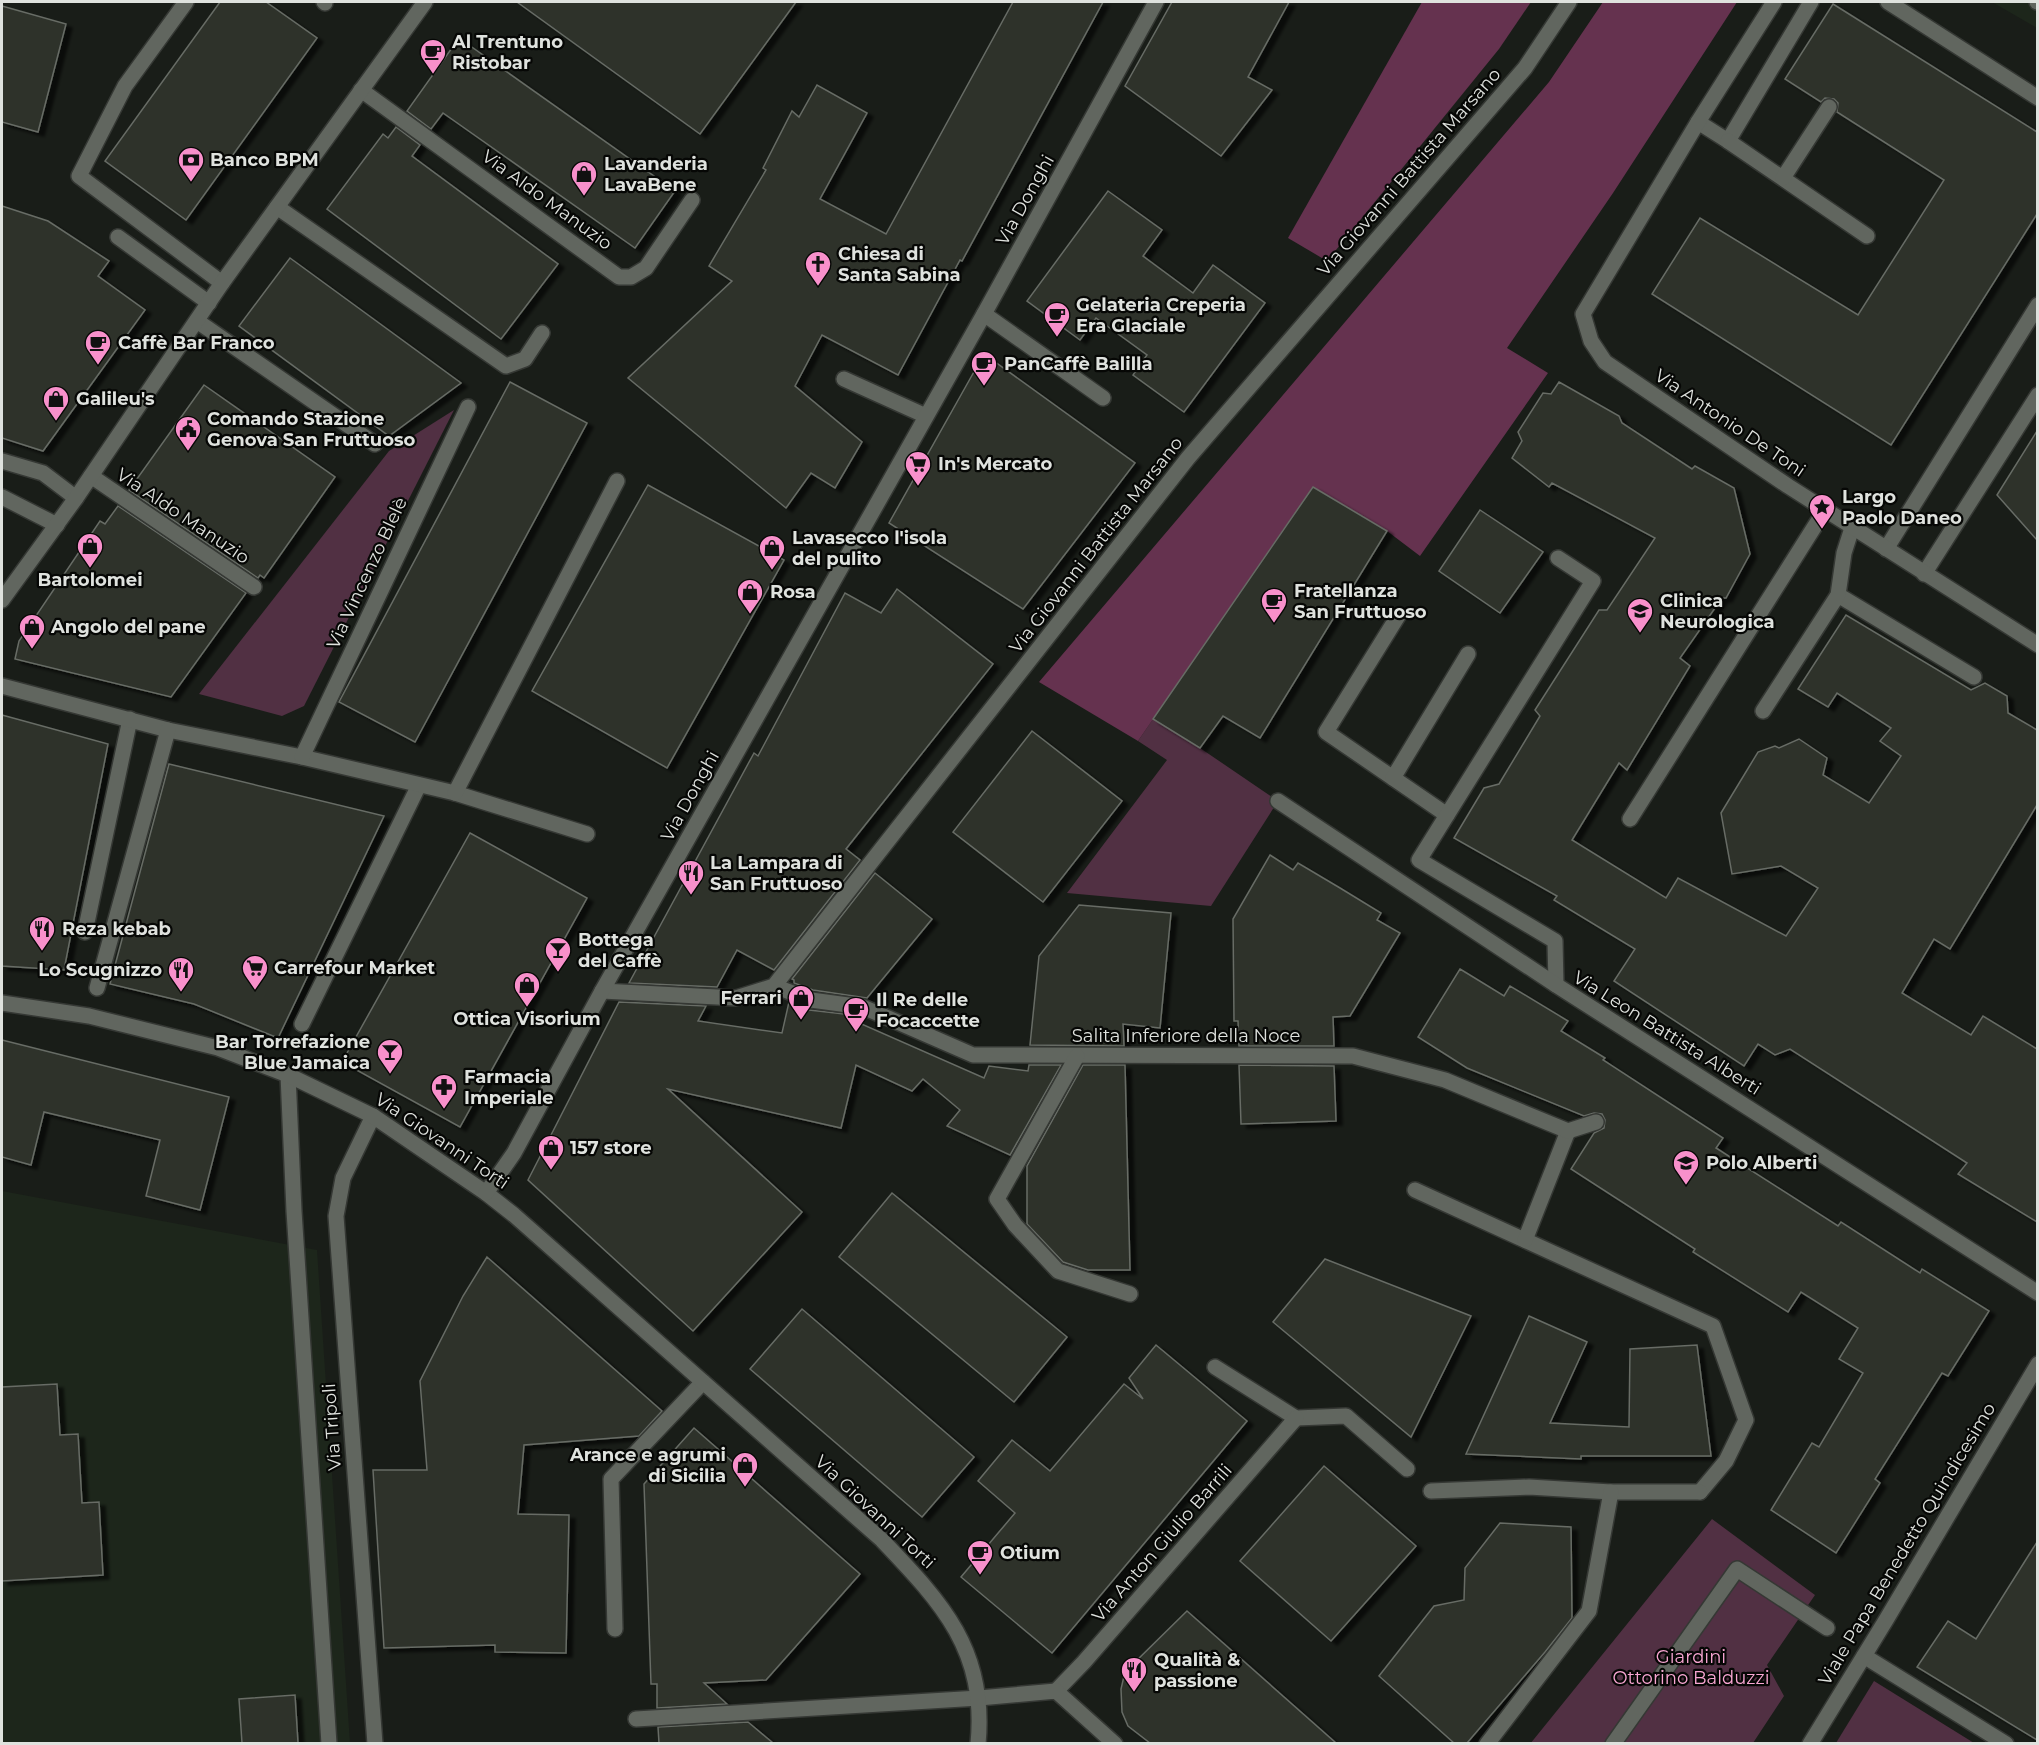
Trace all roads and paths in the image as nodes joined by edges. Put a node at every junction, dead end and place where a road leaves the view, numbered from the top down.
1 (186, 2) edge
2 (425, 2) edge
3 (1156, 2) edge
4 (1569, 2) edge
5 (1774, 2) edge
6 (1810, 2) edge
7 (1888, 2) edge
8 (361, 90) junction
9 (2037, 98) edge
10 (1829, 107) dead end
11 (1698, 122) junction
12 (1728, 141) junction
13 (1783, 178) junction
14 (693, 200) dead end
15 (277, 207) junction
16 (1867, 236) dead end
17 (118, 237) dead end
18 (222, 283) junction
19 (209, 303) junction
20 (2037, 305) edge
21 (984, 314) junction
22 (197, 321) junction
23 (542, 333) dead end
24 (844, 379) dead end
25 (2037, 395) edge
26 (1103, 398) dead end
27 (468, 407) dead end
28 (926, 417) junction
29 (375, 444) dead end
30 (2, 461) edge
31 (91, 476) junction
32 (617, 480) dead end
33 (2, 497) edge
34 (76, 498) junction
35 (1825, 510) junction
36 (57, 525) junction
37 (1852, 528) junction
38 (1886, 549) junction
39 (1558, 558) dead end
40 (1924, 574) junction
41 (254, 587) dead end
42 (1838, 595) junction
43 (2, 600) edge
44 (1398, 616) dead end
45 (2037, 645) edge
46 (1468, 654) dead end
47 (1974, 677) dead end
48 (2, 686) edge
49 (1763, 711) dead end
50 (130, 720) junction
51 (168, 730) junction
52 (302, 757) junction
53 (1393, 778) junction
54 (419, 784) junction
55 (455, 793) junction
56 (1278, 801) dead end
57 (1447, 815) junction
58 (1630, 819) dead end
59 (587, 834) dead end
60 (85, 932) dead end
61 (1556, 985) junction
62 (774, 986) junction
63 (97, 988) dead end
64 (602, 991) junction
65 (2, 1003) edge
66 (302, 1024) dead end
67 (1077, 1056) junction
68 (288, 1075) junction
69 (373, 1116) junction
70 (1596, 1122) dead end
71 (1568, 1131) junction
72 (1415, 1190) dead end
73 (486, 1193) junction
74 (1525, 1240) junction
75 (2037, 1293) edge
76 (1130, 1294) dead end
77 (2037, 1364) edge
78 (1215, 1367) dead end
79 (704, 1382) junction
80 (1296, 1418) junction
81 (1407, 1469) dead end
82 (1431, 1491) dead end
83 (1611, 1492) junction
84 (1827, 1628) dead end
85 (615, 1629) dead end
86 (1864, 1656) junction
87 (1056, 1691) junction
88 (979, 1698) junction
89 (636, 1719) dead end
90 (329, 1743) edge
91 (375, 1743) edge
92 (978, 1743) edge
93 (1115, 1743) edge
94 (1487, 1743) edge
95 (1613, 1743) edge
96 (1810, 1743) edge
97 (2006, 1743) edge

1 - 18 street
2 - 8 street, Via Aldo Manuzio
3 - 21 street, Via Donghi
4 - 62 street, Via Giovanni Battista Marsano
5 - 11 street
6 - 12 street
7 - 9 street
8 - 14 street, Via Aldo Manuzio
8 - 15 street, Via Aldo Manuzio
10 - 13 street
11 - 12 street
11 - 35 street, Via Antonio De Toni
12 - 13 street
13 - 16 street
15 - 18 street, Via Aldo Manuzio
15 - 23 street
17 - 19 street
18 - 19 street, Via Aldo Manuzio
19 - 22 street, Via Aldo Manuzio
20 - 38 street
21 - 26 street
21 - 28 street, Via Donghi
22 - 29 street
22 - 31 street, Via Aldo Manuzio
24 - 28 street
25 - 40 street
27 - 52 street, Via Vincenzo Blelè
28 - 64 street, Via Donghi
30 - 34 street
31 - 34 street, Via Aldo Manuzio
31 - 41 street, Via Aldo Manuzio
32 - 55 street
33 - 36 street
34 - 36 street, Via Aldo Manuzio
35 - 37 street, Via Antonio De Toni
35 - 58 street
36 - 43 street, Via Aldo Manuzio
37 - 38 street, Via Antonio De Toni
37 - 42 street
38 - 40 street, Via Antonio De Toni
39 - 57 street
40 - 45 street, Via Antonio De Toni
42 - 47 street
42 - 49 street
44 - 53 street
46 - 53 street
48 - 50 street
50 - 51 street
50 - 60 street
51 - 52 street
51 - 63 street
52 - 54 street
53 - 57 street
54 - 55 street
54 - 66 street
55 - 59 street
56 - 61 street, Via Leon Battista Alberti
57 - 61 street
61 - 75 street, Via Leon Battista Alberti
62 - 64 street
62 - 67 street, Salita Inferiore della Noce
64 - 73 street, Via Donghi
65 - 68 street, Via Giovanni Torti
67 - 71 street, Salita Inferiore della Noce
67 - 76 street
68 - 69 street, Via Giovanni Torti
68 - 90 street
69 - 73 street, Via Giovanni Torti
69 - 91 street, Via Tripoli
70 - 71 street
71 - 74 street
72 - 74 street
73 - 79 street, Via Giovanni Torti
74 - 83 street
77 - 86 street, Viale Papa Benedetto Quindicesimo
78 - 80 street
79 - 85 street
79 - 88 street, Via Giovanni Torti
80 - 81 street
80 - 87 street, Via Anton Giulio Barrili
82 - 83 street
83 - 94 street
84 - 95 street
86 - 96 street, Viale Papa Benedetto Quindicesimo
86 - 97 street
87 - 88 street
87 - 93 street
88 - 89 street
88 - 92 street

